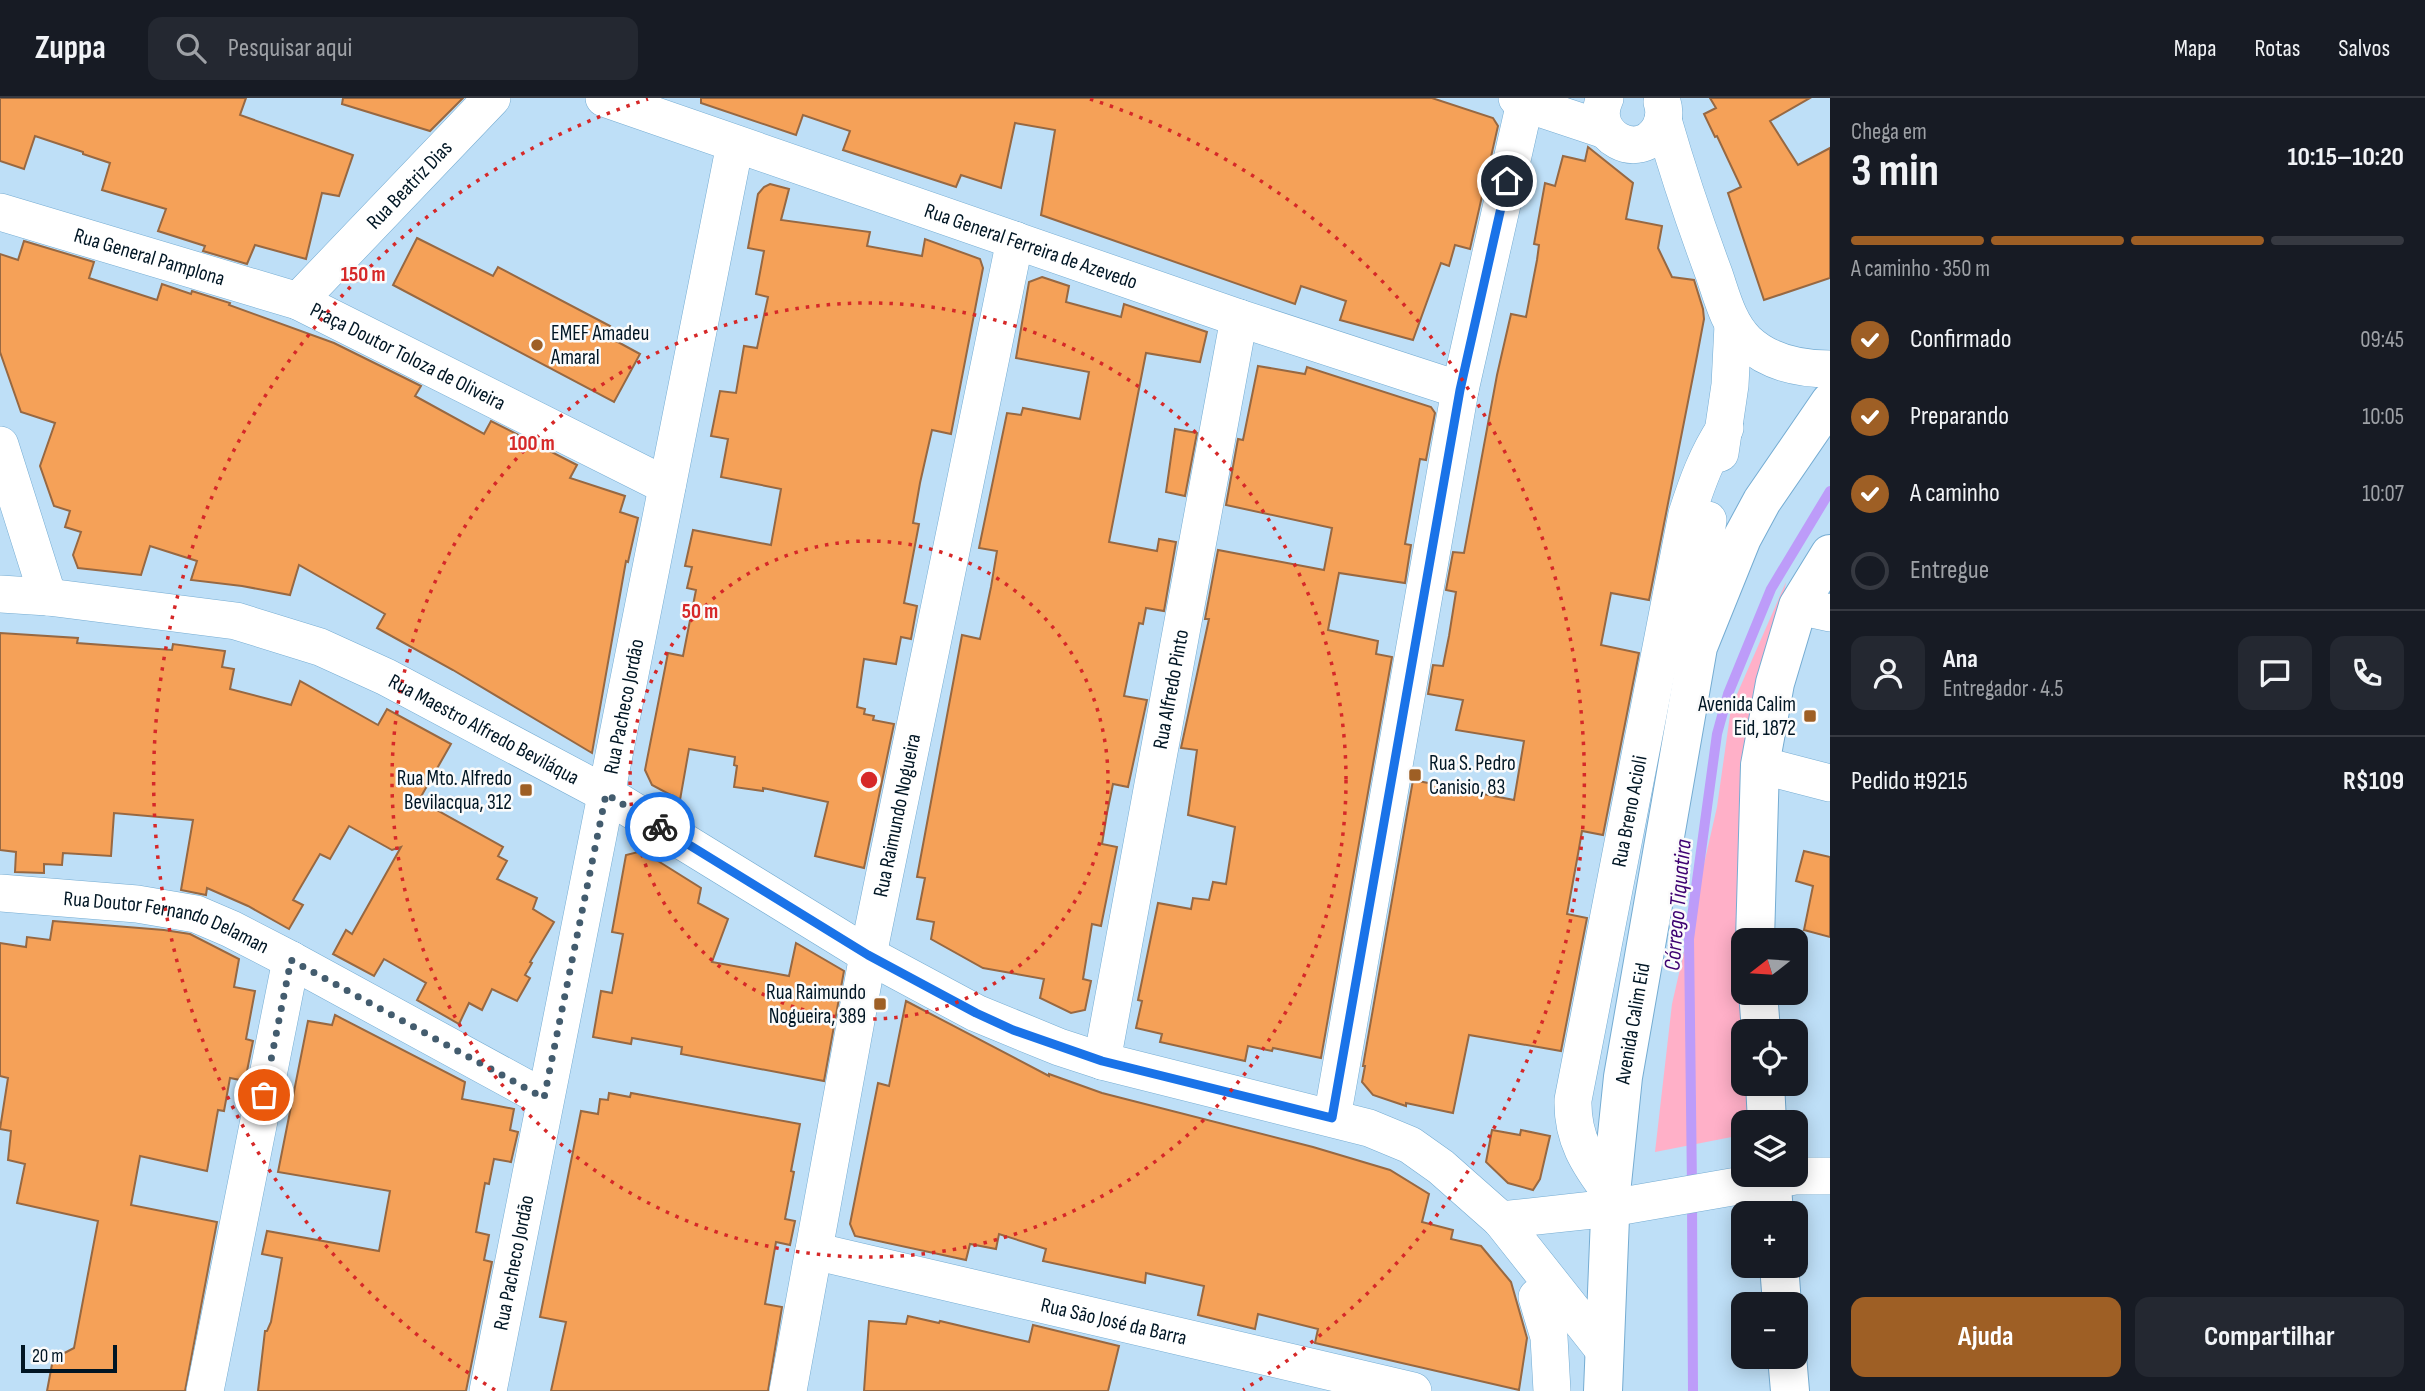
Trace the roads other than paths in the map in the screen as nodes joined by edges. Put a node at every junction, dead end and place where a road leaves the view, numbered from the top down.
1 (492, 98) edge
2 (604, 98) edge
3 (1522, 100) edge
4 (1664, 106) edge
5 (1611, 124) edge
6 (735, 144) junction
7 (0, 212) edge
8 (1695, 222) junction
9 (1015, 240) junction
10 (298, 301) junction
11 (1239, 318) junction
12 (1732, 325) junction
13 (1830, 369) edge
14 (1460, 390) junction
15 (1830, 402) edge
16 (1725, 428) junction
17 (0, 444) edge
18 (667, 486) junction
19 (1830, 554) edge
20 (0, 594) edge
21 (48, 597) junction
22 (1814, 610) edge
23 (1698, 647) junction
24 (1760, 765) junction
25 (1830, 783) edge
26 (606, 794) junction
27 (0, 893) edge
28 (1755, 928) edge
29 (868, 955) junction
30 (291, 960) junction
31 (1102, 1061) junction
32 (544, 1098) junction
33 (1332, 1118) junction
34 (1830, 1177) edge
35 (1764, 1188) edge
36 (1611, 1200) junction
37 (1501, 1220) junction
38 (814, 1251) junction
39 (1537, 1297) dead end
40 (1604, 1350) junction
41 (1788, 1369) edge
42 (205, 1391) edge
43 (488, 1391) edge
44 (788, 1391) edge
45 (1413, 1391) edge
46 (1552, 1391) edge
47 (1603, 1391) edge
48 (1790, 1391) edge

1 - 10 street, Rua Beatriz Dias
2 - 6 street, Rua General Ferreira de Azevedo
3 - 5 street, Rua Breno Acioli
3 - 14 street
4 - 5 street
4 - 8 street, Rua Breno Acioli
5 - 8 street, Rua Breno Acioli
6 - 9 street, Rua General Ferreira de Azevedo
6 - 18 street, Rua Pacheco Jordão
7 - 10 street, Rua General Pamplona
8 - 12 street, Rua Breno Acioli
9 - 11 street, Rua General Ferreira de Azevedo
9 - 29 street, Rua Raimundo Nogueira
10 - 18 street, Praça Doutor Toloza de Oliveira
11 - 14 street, Rua General Ferreira de Azevedo
11 - 31 street, Rua Alfredo Pinto
12 - 13 street, Rua Breno Acioli
12 - 16 street, Rua Breno Acioli
14 - 33 street
15 - 23 main road, Avenida Calim Eid
16 - 23 street, Rua Breno Acioli
16 - 36 street, Rua Breno Acioli
17 - 21 street
18 - 26 street, Rua Pacheco Jordão
19 - 22 main road
20 - 21 street, Rua Maestro Alfredo Beviláqua
21 - 26 street, Rua Maestro Alfredo Beviláqua
22 - 24 main road
23 - 36 main road, Avenida Calim Eid
24 - 25 street
24 - 28 main road
26 - 29 street, Rua Maestro Alfredo Beviláqua
26 - 32 street, Rua Pacheco Jordão
27 - 30 street, Rua Doutor Fernando Delaman
29 - 31 street, Rua Maestro Alfredo Beviláqua
29 - 38 street, Rua Raimundo Nogueira
30 - 32 street, Rua Doutor Fernando Delaman
30 - 42 street
31 - 33 street, Rua Maestro Alfredo Beviláqua
32 - 43 street, Rua Pacheco Jordão
33 - 37 street, Rua Maestro Alfredo Beviláqua
34 - 35 street
35 - 36 street
36 - 37 street
36 - 40 main road, Avenida Calim Eid
37 - 40 street, Rua Maestro Alfredo Beviláqua
38 - 44 street, Rua Raimundo Nogueira
38 - 45 street, Rua São José da Barra
39 - 46 street
40 - 47 main road, Avenida Calim Eid
41 - 48 main road

